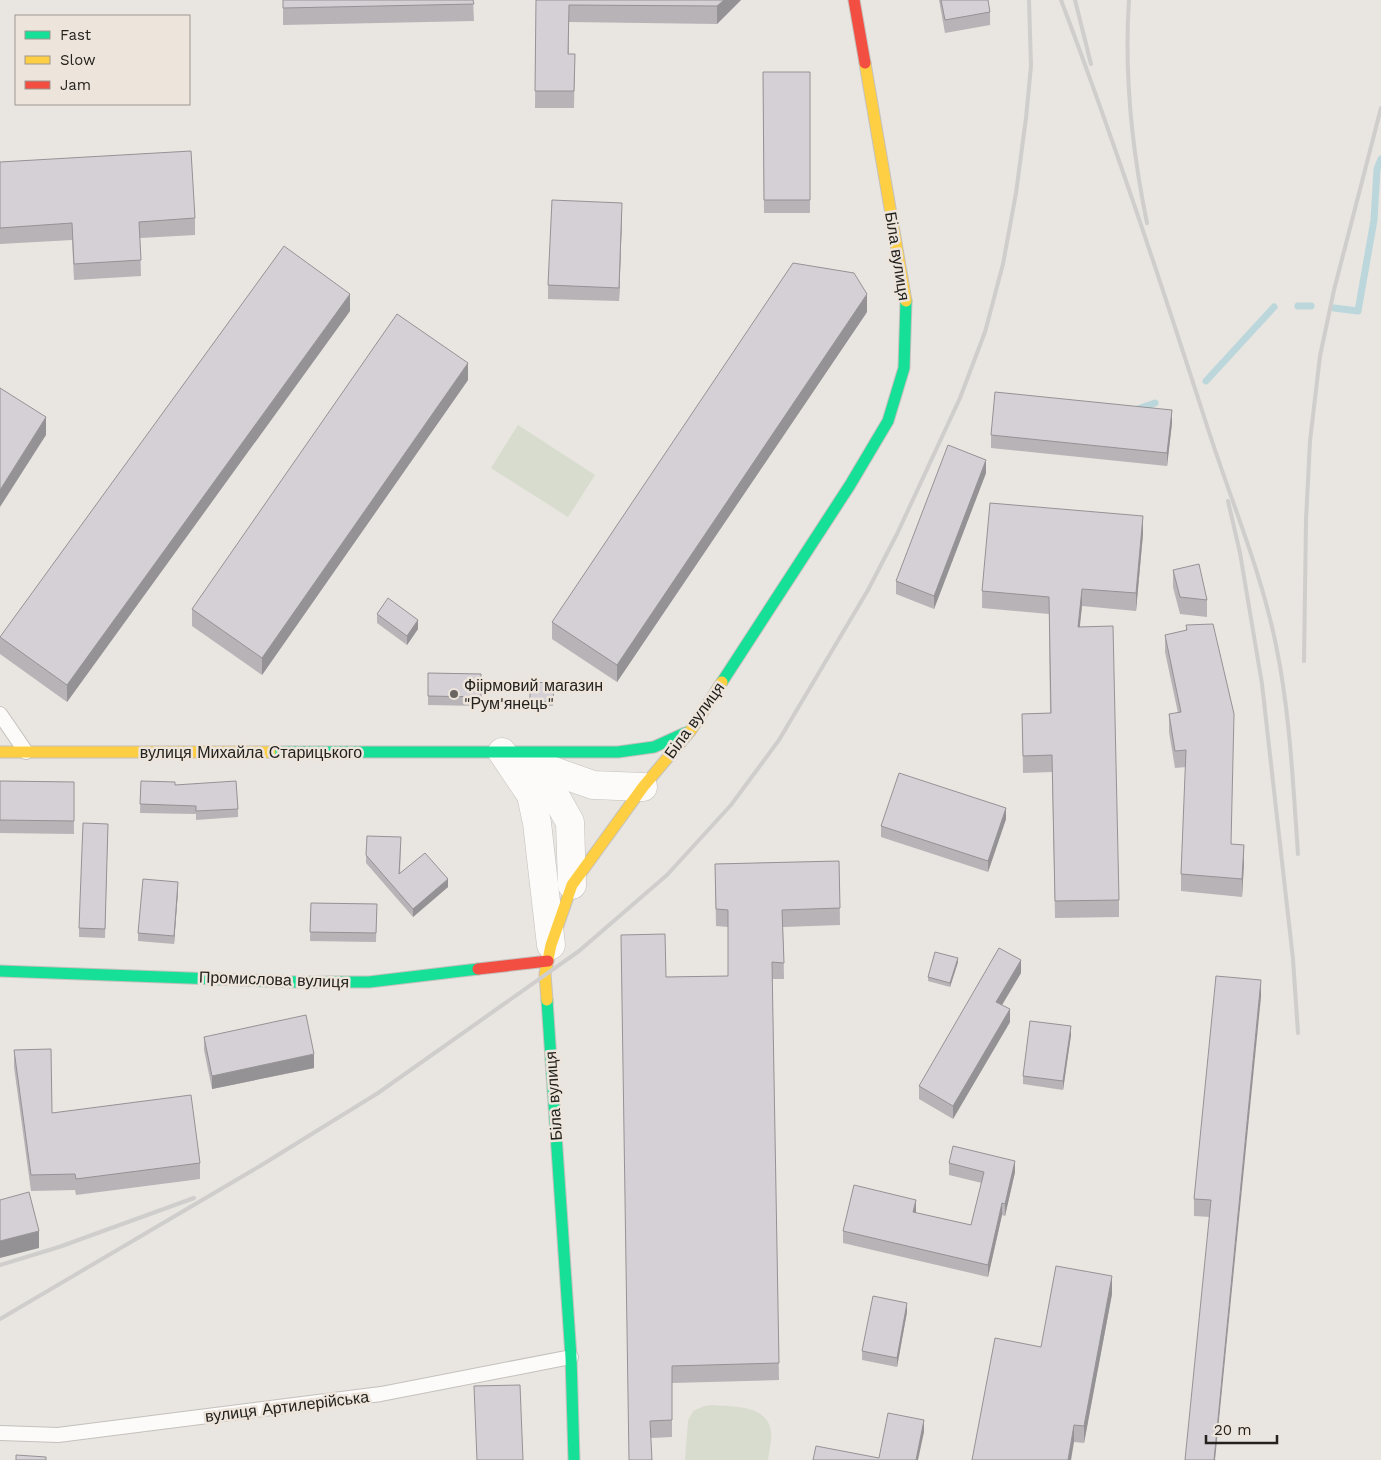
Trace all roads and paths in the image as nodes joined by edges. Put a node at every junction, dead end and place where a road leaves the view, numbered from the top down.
1 (854, 0) edge
2 (0, 714) edge
3 (691, 730) junction
4 (0, 752) edge
5 (26, 752) junction
6 (502, 752) junction
7 (643, 787) junction
8 (572, 885) junction
9 (549, 953) junction
10 (0, 971) edge
11 (571, 1357) junction
12 (0, 1433) edge
13 (574, 1460) edge

1 - 3 street, Біла вулиця
2 - 5 lane
3 - 6 street, вулиця Михайла Старицького
3 - 7 street, Біла вулиця
4 - 5 street, вулиця Михайла Старицького
5 - 6 street, вулиця Михайла Старицького
6 - 7 street, вулиця Михайла Старицького
6 - 8 street
6 - 9 street
7 - 8 street, Біла вулиця
8 - 9 street, Біла вулиця
9 - 10 street, Промислова вулиця
9 - 11 street, Біла вулиця
11 - 12 lane, вулиця Артилерійська
11 - 13 street, Біла вулиця

